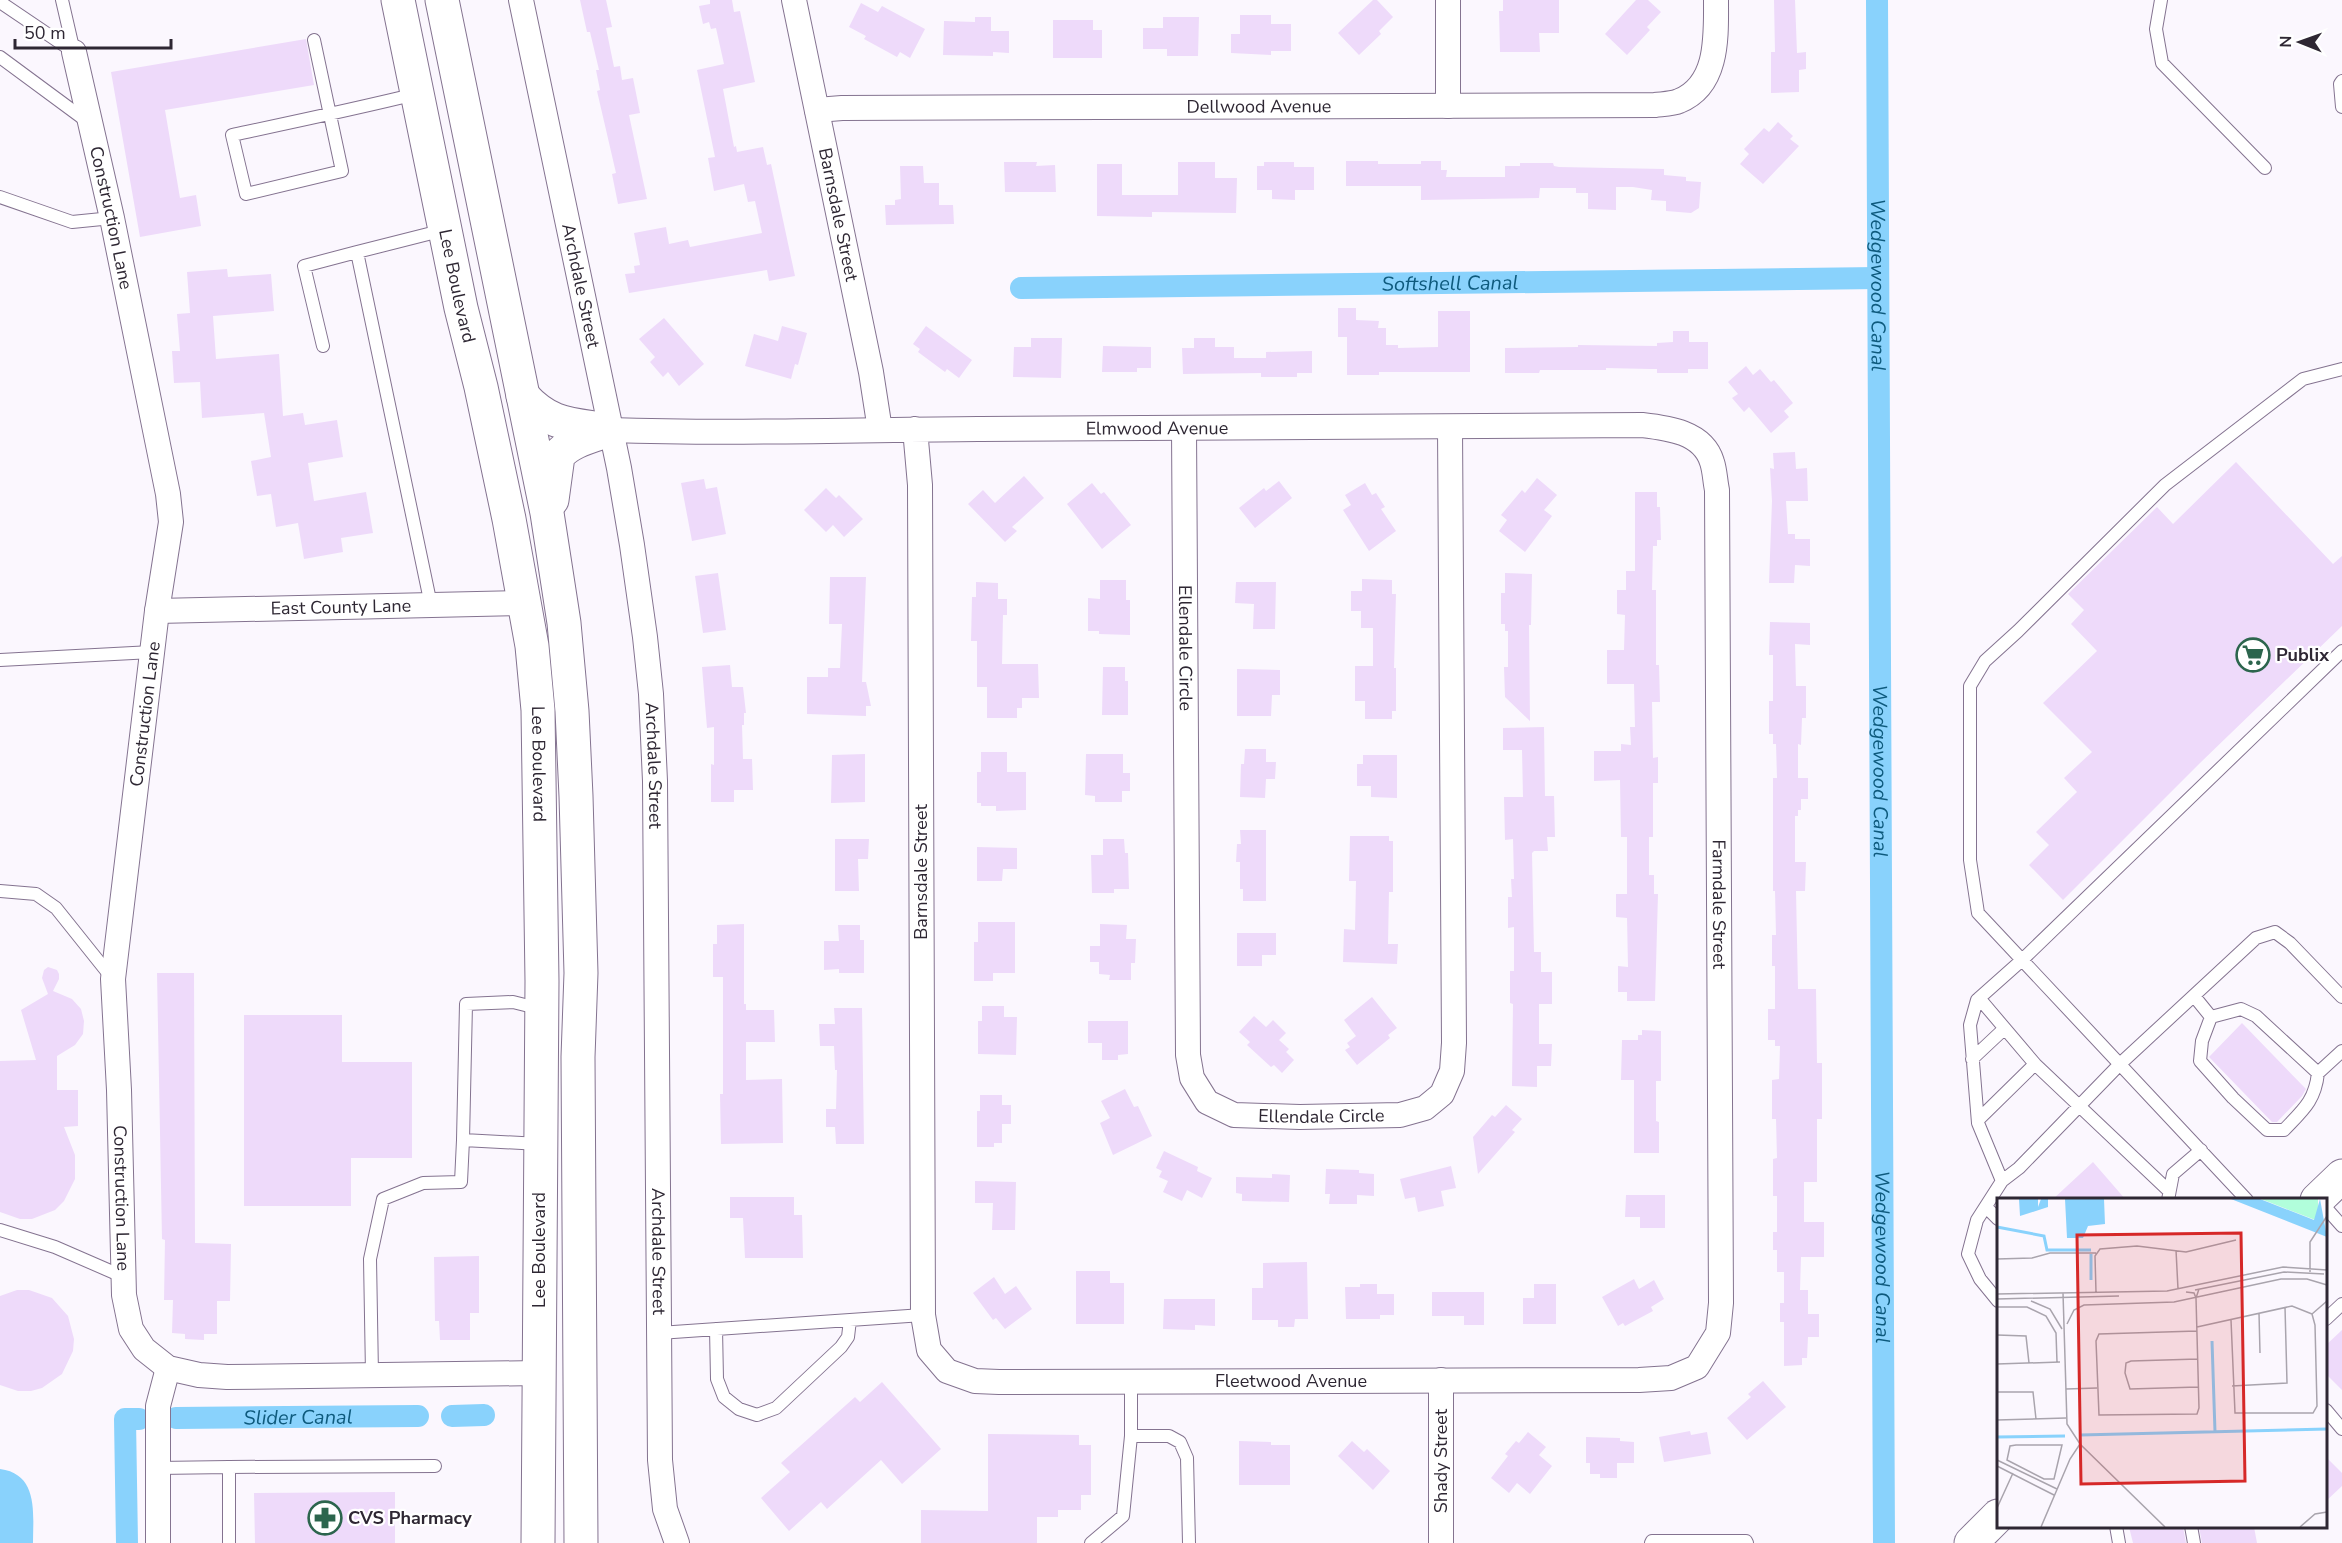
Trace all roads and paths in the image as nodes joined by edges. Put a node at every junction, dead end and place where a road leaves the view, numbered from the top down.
1 (62, 0) edge
2 (398, 0) edge
3 (442, 0) edge
4 (521, 0) edge
5 (794, 0) edge
6 (1448, 0) edge
7 (1716, 0) edge
8 (2161, 0) edge
9 (0, 2) edge
10 (314, 40) dead end
11 (74, 52) junction
12 (0, 57) edge
13 (2342, 81) edge
14 (419, 102) junction
15 (1448, 106) junction
16 (2342, 107) edge
17 (817, 110) junction
18 (330, 113) junction
19 (91, 125) junction
20 (2265, 168) dead end
21 (0, 197) edge
22 (112, 218) junction
23 (446, 230) junction
24 (357, 252) junction
25 (504, 301) junction
26 (323, 346) dead end
27 (2342, 369) edge
28 (523, 396) junction
29 (1450, 428) junction
30 (915, 429) junction
31 (1184, 429) junction
32 (609, 430) junction
33 (880, 430) junction
34 (1700, 441) joint
35 (549, 525) junction
36 (561, 598) junction
37 (524, 603) junction
38 (431, 604) junction
39 (157, 610) junction
40 (2342, 651) edge
41 (152, 652) junction
42 (0, 660) edge
43 (0, 891) edge
44 (2022, 960) junction
45 (113, 979) junction
46 (2194, 996) junction
47 (2342, 997) edge
48 (1979, 998) junction
49 (542, 1009) junction
50 (2211, 1017) junction
51 (2004, 1029) junction
52 (2342, 1051) edge
53 (1972, 1059) junction
54 (2035, 1064) junction
55 (2120, 1064) junction
56 (2318, 1073) junction
57 (2080, 1107) junction
58 (1978, 1120) junction
59 (463, 1140) junction
60 (540, 1144) junction
61 (2200, 1150) junction
62 (579, 1161) junction
63 (2342, 1176) edge
64 (2002, 1181) junction
65 (2169, 1195) edge
66 (2245, 1198) edge
67 (2318, 1198) edge
68 (1986, 1207) junction
69 (2327, 1210) edge
70 (1997, 1218) edge
71 (2342, 1226) edge
72 (0, 1230) edge
73 (124, 1277) junction
74 (1997, 1300) edge
75 (2342, 1304) edge
76 (923, 1315) junction
77 (2327, 1317) edge
78 (850, 1320) junction
79 (716, 1329) junction
80 (659, 1333) junction
81 (1697, 1367) joint
82 (168, 1368) junction
83 (538, 1373) junction
84 (372, 1374) junction
85 (1441, 1380) junction
86 (1131, 1382) junction
87 (2327, 1412) edge
88 (2342, 1429) edge
89 (1131, 1436) junction
90 (435, 1466) dead end
91 (229, 1467) junction
92 (158, 1468) junction
93 (1997, 1517) edge
94 (2116, 1528) edge
95 (2191, 1528) edge
96 (158, 1543) edge
97 (229, 1543) edge
98 (538, 1543) edge
99 (581, 1543) edge
100 (677, 1543) edge
101 (1092, 1543) edge
102 (1189, 1543) edge
103 (1441, 1543) edge
104 (1651, 1543) edge
105 (1747, 1543) edge
106 (1971, 1543) edge
107 (2119, 1543) edge
108 (2194, 1543) edge

1 - 11 lane
2 - 14 main road, Lee Boulevard
3 - 25 main road, Lee Boulevard
4 - 32 street, Archdale Street
5 - 17 street, Barnsdale Street
6 - 15 street
7 - 15 street, Dellwood Avenue
8 - 20 lane
9 - 11 lane
10 - 18 lane
11 - 19 street, Construction Lane
12 - 19 lane
13 - 16 lane
14 - 18 lane
14 - 23 main road, Lee Boulevard
14 - 25 main road
15 - 17 street, Dellwood Avenue
17 - 33 street, Barnsdale Street
18 - 18 lane
19 - 22 street, Construction Lane
21 - 22 lane
22 - 39 street, Construction Lane
23 - 24 lane
23 - 37 main road, Lee Boulevard
24 - 26 lane
24 - 38 lane
25 - 28 main road, Lee Boulevard
27 - 44 lane
28 - 32 main road
28 - 35 main road, Lee Boulevard
29 - 31 street, Elmwood Avenue
29 - 31 street, Ellendale Circle
29 - 34 street, Elmwood Avenue
30 - 31 street, Elmwood Avenue
30 - 33 street, Elmwood Avenue
30 - 76 street, Barnsdale Street
32 - 33 street, Elmwood Avenue
32 - 35 main road
32 - 80 street, Archdale Street
34 - 81 street, Farmdale Street
35 - 36 main road, Lee Boulevard
36 - 37 main road
36 - 62 main road, Lee Boulevard
37 - 38 street, East County Lane
37 - 49 main road, Lee Boulevard
38 - 39 street, East County Lane
39 - 41 street, Construction Lane
40 - 44 lane
41 - 42 lane
41 - 45 street, Construction Lane
43 - 45 lane
44 - 48 lane
44 - 55 lane
45 - 73 street, Construction Lane
46 - 47 lane
46 - 50 lane
46 - 55 lane
48 - 51 lane
48 - 53 lane
49 - 59 lane
49 - 60 main road, Lee Boulevard
49 - 62 main road
50 - 56 lane
50 - 56 lane
51 - 53 lane
51 - 54 lane
52 - 56 lane
53 - 58 lane
54 - 57 lane
54 - 58 lane
55 - 57 lane
55 - 61 lane
57 - 64 lane
57 - 65 lane
58 - 64 lane
59 - 60 lane
59 - 84 lane
60 - 83 main road, Lee Boulevard
61 - 65 lane
61 - 66 lane
62 - 99 main road, Lee Boulevard
63 - 67 main road
64 - 68 lane
68 - 70 lane
68 - 74 lane
69 - 71 lane
72 - 73 lane
73 - 82 street, Construction Lane
75 - 77 lane
76 - 78 lane
76 - 86 street, Fleetwood Avenue
78 - 79 lane
78 - 79 lane
79 - 80 lane
80 - 100 street, Archdale Street
81 - 85 street, Fleetwood Avenue
82 - 84 street, Construction Lane
82 - 92 street
83 - 84 street, Construction Lane
83 - 98 main road, Lee Boulevard
85 - 86 street, Fleetwood Avenue
85 - 103 street, Shady Street
86 - 89 lane
87 - 88 lane
89 - 101 lane
89 - 102 lane
90 - 91 lane
91 - 92 lane
91 - 97 lane
92 - 96 street
93 - 106 main road
94 - 107 lane
95 - 108 lane
104 - 105 lane

